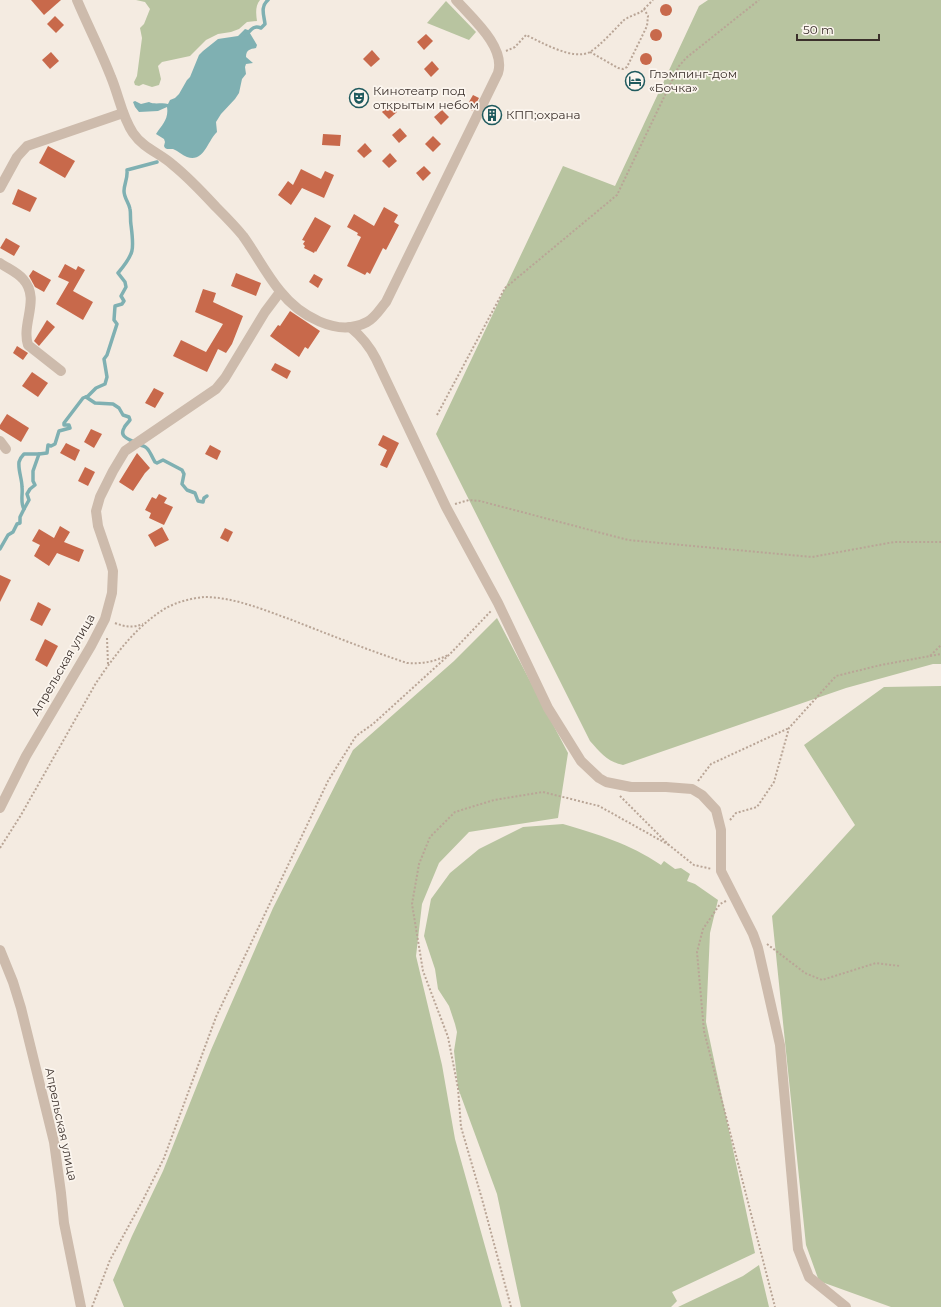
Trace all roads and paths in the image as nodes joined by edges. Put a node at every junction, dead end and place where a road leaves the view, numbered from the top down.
1 (77, 0) edge
2 (456, 0) edge
3 (652, 0) edge
4 (759, 0) edge
5 (644, 9) junction
6 (497, 51) junction
7 (590, 52) junction
8 (123, 113) junction
9 (0, 188) edge
10 (0, 264) edge
11 (280, 292) junction
12 (350, 328) junction
13 (61, 371) dead end
14 (437, 415) dead end
15 (446, 507) junction
16 (941, 542) edge
17 (498, 603) junction
18 (105, 620) junction
19 (144, 624) junction
20 (941, 645) edge
21 (450, 654) junction
22 (941, 654) edge
23 (930, 656) junction
24 (109, 665) junction
25 (789, 728) junction
26 (606, 782) junction
27 (692, 789) junction
28 (0, 808) edge
29 (721, 830) junction
30 (669, 845) junction
31 (0, 848) edge
32 (721, 872) junction
33 (735, 897) junction
34 (753, 934) junction
35 (0, 950) edge
36 (0, 956) edge
37 (6, 965) junction
38 (900, 966) dead end
39 (81, 1307) edge
40 (92, 1307) edge
41 (511, 1307) edge
42 (776, 1307) edge
43 (846, 1307) edge

1 - 8 street
2 - 6 street
3 - 5 path
4 - 14 path
5 - 7 path
5 - 7 path
6 - 7 path
6 - 12 street
8 - 9 street
8 - 11 street
10 - 13 street
11 - 12 street
11 - 18 street, Апрельская улица
12 - 15 street
15 - 16 path
15 - 17 street
17 - 21 path
17 - 26 street
18 - 19 path
18 - 24 path
18 - 28 street, Апрельская улица
19 - 21 path
19 - 24 path
20 - 23 path
21 - 40 path
22 - 23 path
23 - 25 path
24 - 31 path
25 - 27 path
25 - 29 path
26 - 27 street
26 - 30 path
27 - 29 street
29 - 32 street
30 - 32 path
30 - 41 path
32 - 33 street
33 - 34 street
33 - 42 path
34 - 38 path
34 - 43 street
35 - 37 street, Апрельская улица
36 - 37 street
37 - 39 street, Апрельская улица

